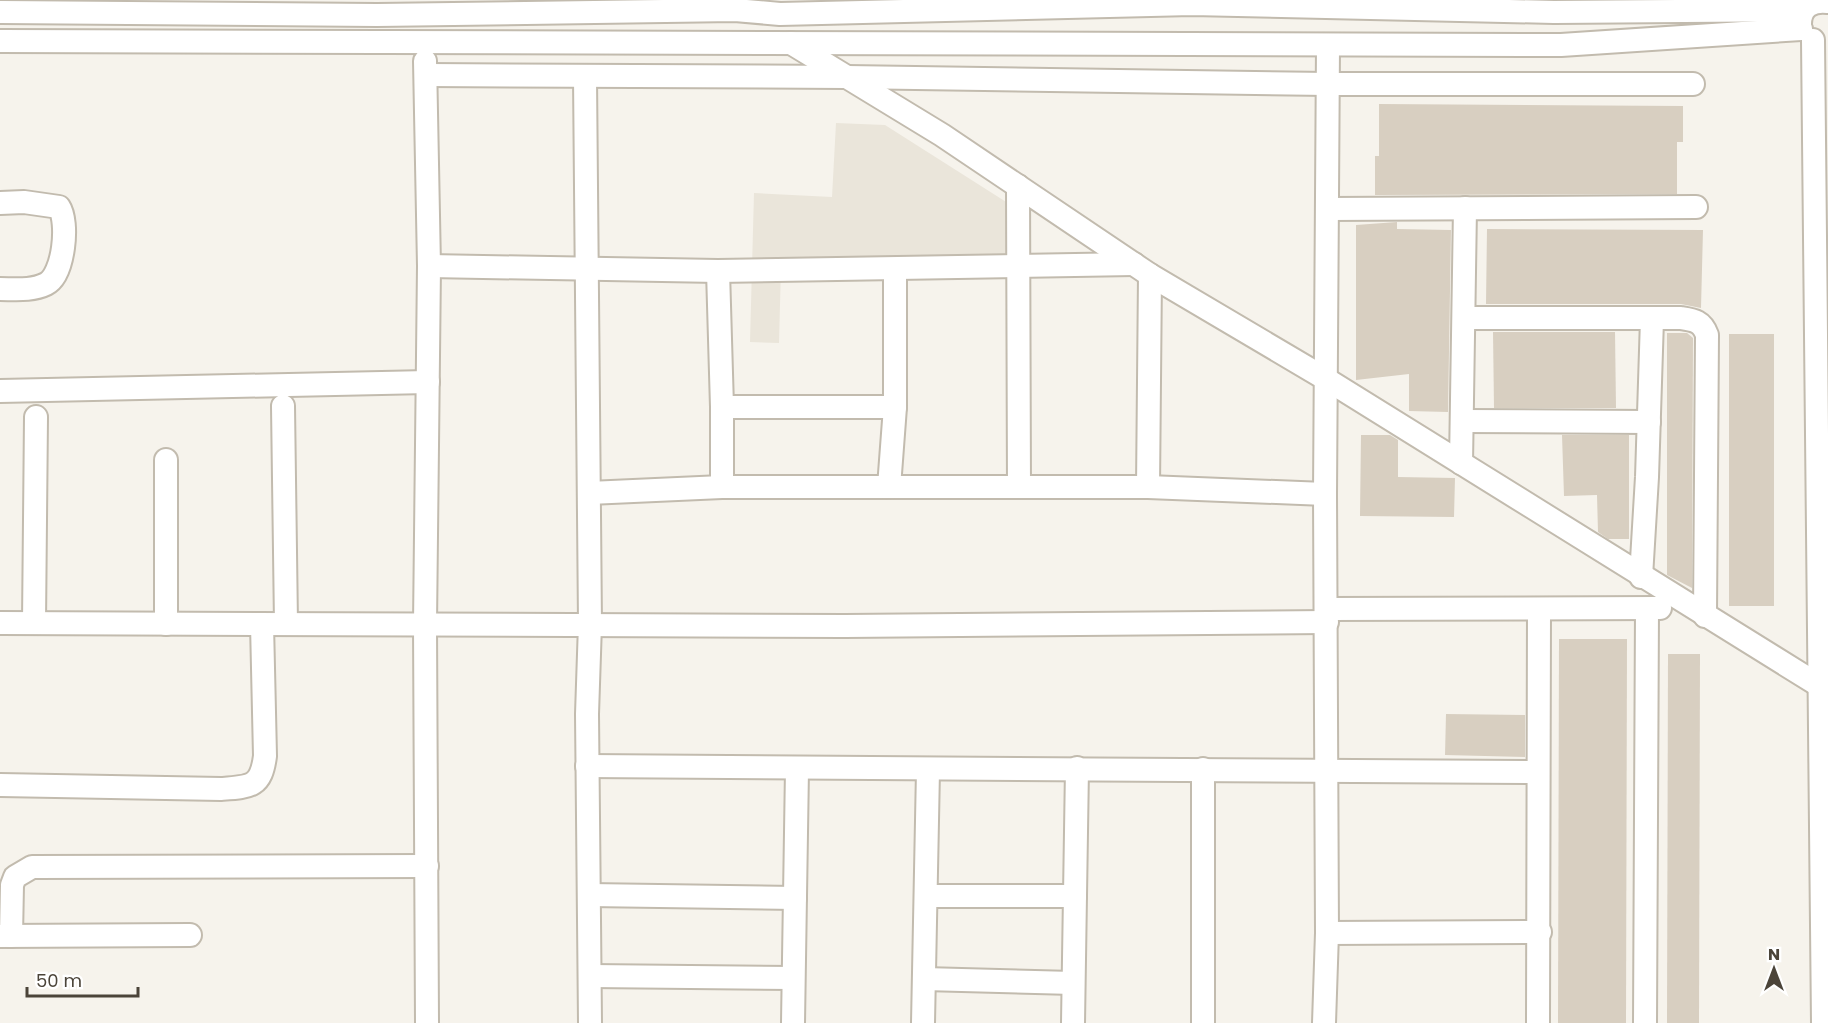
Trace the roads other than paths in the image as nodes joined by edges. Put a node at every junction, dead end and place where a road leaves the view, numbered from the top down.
1 (1192, 2) edge
2 (728, 5) edge
3 (80, 6) edge
4 (226, 7) edge
5 (780, 7) edge
6 (0, 12) edge
7 (1814, 18) edge
8 (0, 41) edge
9 (424, 42) junction
10 (790, 43) junction
11 (1328, 46) junction
12 (426, 75) junction
13 (585, 77) junction
14 (847, 77) junction
15 (1328, 84) junction
16 (1693, 84) dead end
17 (1018, 186) junction
18 (0, 203) edge
19 (1696, 207) dead end
20 (1466, 208) junction
21 (1329, 209) junction
22 (429, 266) junction
23 (1019, 267) junction
24 (895, 269) junction
25 (1142, 269) junction
26 (587, 270) junction
27 (718, 271) junction
28 (0, 289) edge
29 (1465, 318) junction
30 (1652, 319) junction
31 (1326, 379) junction
32 (428, 382) junction
33 (0, 392) edge
34 (283, 406) dead end
35 (722, 407) junction
36 (895, 407) junction
37 (36, 417) dead end
38 (1463, 421) junction
39 (1649, 422) junction
40 (166, 460) dead end
41 (1461, 463) junction
42 (1019, 487) junction
43 (1148, 487) junction
44 (722, 488) junction
45 (889, 488) junction
46 (589, 493) junction
47 (1325, 494) junction
48 (1641, 577) junction
49 (1681, 602) junction
50 (1647, 609) junction
51 (1539, 610) junction
52 (1327, 615) junction
53 (1705, 615) junction
54 (0, 623) edge
55 (34, 623) junction
56 (166, 624) junction
57 (262, 624) junction
58 (286, 624) junction
59 (590, 624) junction
60 (425, 625) junction
61 (1824, 689) edge
62 (588, 766) junction
63 (1077, 768) junction
64 (797, 769) junction
65 (1203, 769) junction
66 (1327, 769) junction
67 (928, 770) junction
68 (1538, 772) junction
69 (0, 785) edge
70 (427, 866) junction
71 (589, 895) junction
72 (926, 896) junction
73 (1075, 896) junction
74 (795, 898) junction
75 (1540, 932) junction
76 (1327, 933) junction
77 (190, 935) dead end
78 (6, 936) edge
79 (591, 976) junction
80 (793, 978) junction
81 (924, 979) junction
82 (1073, 982) junction
83 (427, 1023) edge
84 (590, 1023) edge
85 (793, 1023) edge
86 (923, 1023) edge
87 (1073, 1023) edge
88 (1203, 1023) edge
89 (1324, 1023) edge
90 (1538, 1023) edge
91 (1645, 1023) edge
92 (1823, 1023) edge

1 - 5 street
1 - 7 street
2 - 4 street
2 - 5 street
2 - 10 street
3 - 4 street
3 - 6 street
7 - 11 street
7 - 61 street
8 - 9 street
9 - 10 street
9 - 12 street
10 - 11 street
10 - 14 street
11 - 15 street
12 - 13 street
12 - 22 street
13 - 14 street
13 - 26 street
14 - 15 street
14 - 17 street
15 - 16 street
15 - 21 street
17 - 23 street
17 - 25 street
18 - 28 street
19 - 20 street
20 - 21 street
20 - 29 street
21 - 31 street
22 - 26 street
22 - 32 street
23 - 24 street
23 - 25 street
23 - 42 street
24 - 27 street
24 - 36 street
25 - 31 street
25 - 43 street
26 - 27 street
26 - 46 street
27 - 35 street
29 - 30 street
29 - 38 street
30 - 39 street
30 - 53 street
31 - 41 street
31 - 47 street
32 - 33 street
32 - 60 street
34 - 58 street
35 - 36 street
35 - 44 street
36 - 45 street
37 - 55 street
38 - 39 street
38 - 41 street
39 - 48 street
40 - 56 street
41 - 48 street
42 - 43 street
42 - 45 street
43 - 47 street
44 - 45 street
44 - 46 street
46 - 59 street
47 - 52 street
48 - 49 street
49 - 50 street
49 - 53 street
50 - 51 street
50 - 91 street
51 - 52 street
51 - 68 street
52 - 59 street
52 - 66 street
53 - 61 street
54 - 55 street
55 - 56 street
56 - 57 street
57 - 58 street
57 - 69 street
58 - 60 street
59 - 60 street
59 - 62 street
60 - 70 street
61 - 92 street
62 - 64 street
62 - 71 street
63 - 65 street
63 - 67 street
63 - 73 street
64 - 67 street
64 - 74 street
65 - 66 street
65 - 88 street
66 - 68 street
66 - 76 street
67 - 72 street
68 - 75 street
70 - 78 street
70 - 83 street
71 - 74 street
71 - 79 street
72 - 73 street
72 - 81 street
73 - 82 street
74 - 80 street
75 - 76 street
75 - 90 street
76 - 89 street
77 - 78 street
79 - 80 street
79 - 84 street
80 - 85 street
81 - 82 street
81 - 86 street
82 - 87 street

